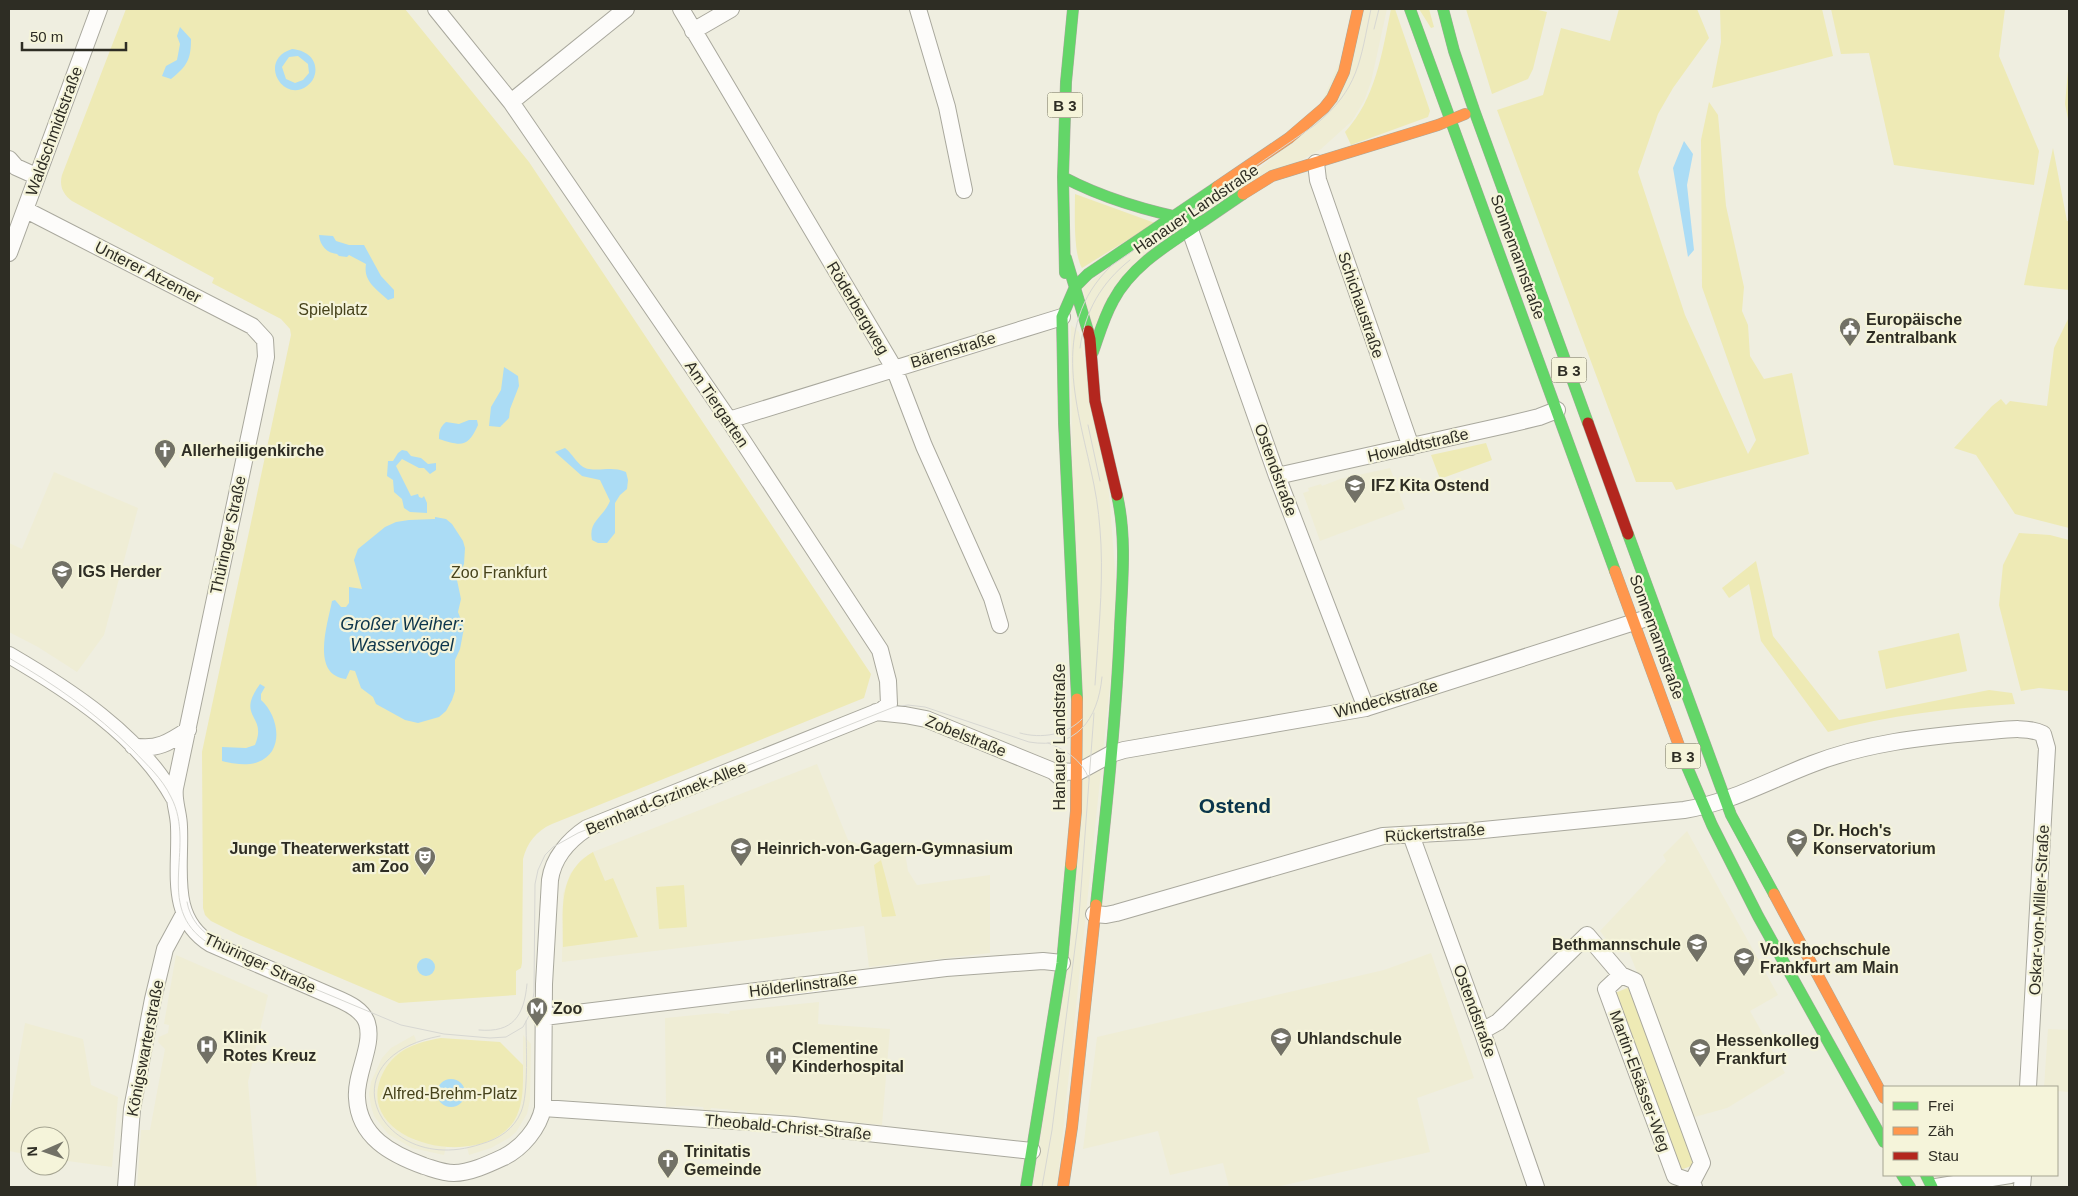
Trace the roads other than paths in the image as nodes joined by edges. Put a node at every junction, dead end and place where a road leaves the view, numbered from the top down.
1 (99, 9) edge
2 (436, 9) edge
3 (626, 9) edge
4 (681, 9) edge
5 (731, 9) edge
6 (918, 9) edge
7 (1073, 9) edge
8 (1358, 9) edge
9 (1410, 9) edge
10 (1443, 9) edge
11 (693, 31) junction
12 (511, 102) junction
13 (1474, 110) junction
14 (1451, 121) junction
15 (9, 159) edge
16 (1316, 163) junction
17 (36, 176) junction
18 (1063, 176) junction
19 (964, 190) dead end
20 (26, 210) junction
21 (1171, 216) junction
22 (1196, 226) junction
23 (9, 253) edge
24 (1066, 258) junction
25 (1075, 287) junction
26 (1062, 316) junction
27 (1090, 339) junction
28 (265, 340) joint
29 (1092, 353) junction
30 (894, 368) junction
31 (1557, 410) junction
32 (729, 420) junction
33 (1411, 447) junction
34 (1277, 476) junction
35 (1658, 614) junction
36 (1634, 622) junction
37 (1000, 625) dead end
38 (9, 655) edge
39 (1366, 708) junction
40 (876, 712) junction
41 (188, 730) junction
42 (2042, 734) joint
43 (133, 746) junction
44 (1111, 754) junction
45 (1053, 771) junction
46 (1080, 771) junction
47 (1077, 793) junction
48 (174, 798) junction
49 (1725, 800) junction
50 (1704, 807) junction
51 (1411, 834) junction
52 (184, 914) junction
53 (1094, 914) junction
54 (1062, 963) junction
55 (1621, 975) junction
56 (544, 1017) junction
57 (1482, 1030) junction
58 (2028, 1086) edge
59 (1883, 1096) edge
60 (543, 1108) junction
61 (1883, 1140) edge
62 (1032, 1151) junction
63 (427, 1166) junction
64 (1903, 1176) edge
65 (1927, 1176) edge
66 (2004, 1176) edge
67 (457, 1180) edge
68 (1693, 1185) edge
69 (126, 1187) edge
70 (444, 1187) edge
71 (1026, 1187) edge
72 (1063, 1187) edge
73 (1536, 1187) edge
74 (1910, 1187) edge
75 (1934, 1187) edge

1 - 17 street, Waldschmidtstraße
2 - 12 street, Am Tiergarten
3 - 12 street
4 - 11 street, Röderbergweg
5 - 11 street
6 - 19 street
7 - 18 main road, B 3
8 - 21 main road, Hanauer Landstraße
9 - 14 main road, B 3
10 - 13 main road, B 3
11 - 30 street, Röderbergweg
12 - 32 street, Am Tiergarten
13 - 14 main road, Hanauer Landstraße
13 - 35 main road, Sonnemannstraße / B 3
14 - 16 main road, Hanauer Landstraße
14 - 31 main road, Sonnemannstraße / B 3
15 - 17 street
16 - 22 main road, Hanauer Landstraße
16 - 33 street, Schichaustraße
17 - 20 street, Waldschmidtstraße
18 - 21 main road
18 - 24 main road
20 - 23 street, Waldschmidtstraße
20 - 28 street, Unterer Atzemer
21 - 22 main road
21 - 25 main road, Hanauer Landstraße
22 - 29 main road, Hanauer Landstraße
22 - 34 street, Ostendstraße
24 - 25 main road
24 - 26 main road
25 - 26 main road, Hanauer Landstraße
25 - 27 main road, Hanauer Landstraße
26 - 27 main road
26 - 30 street, Bärenstraße
26 - 46 main road, Hanauer Landstraße
27 - 29 main road, Hanauer Landstraße
28 - 41 street, Thüringer Straße
29 - 44 main road, Hanauer Landstraße
30 - 32 street, Bärenstraße
30 - 37 street, Röderbergweg
31 - 33 street, Howaldtstraße
31 - 36 main road, Sonnemannstraße / B 3
32 - 40 street, Am Tiergarten
33 - 34 street, Howaldtstraße
34 - 39 street, Ostendstraße
35 - 36 street, Windeckstraße
35 - 49 main road, Sonnemannstraße / B 3
36 - 39 street, Windeckstraße
36 - 50 main road, Sonnemannstraße / B 3
38 - 43 street
39 - 44 street, Windeckstraße
40 - 45 street, Zobelstraße
40 - 56 street, Bernhard-Grzimek-Allee
41 - 43 street
41 - 48 street, Thüringer Straße
42 - 49 street, Rückertstraße
42 - 58 street, Oskar-von-Miller-Straße
43 - 48 street
44 - 46 street, Windeckstraße
44 - 53 main road, Hanauer Landstraße
45 - 46 street, Zobelstraße
45 - 47 street, Zobelstraße
46 - 47 main road, Hanauer Landstraße
47 - 54 main road, Hanauer Landstraße
48 - 52 street, Thüringer Straße
49 - 50 street, Rückertstraße
49 - 59 main road, Sonnemannstraße / B 3
50 - 51 street, Rückertstraße
50 - 61 main road, Sonnemannstraße / B 3
51 - 53 street, Rückertstraße
51 - 57 street, Ostendstraße
52 - 63 street, Thüringer Straße
52 - 69 street, Königswarterstraße
53 - 72 main road, Hanauer Landstraße
54 - 56 street, Hölderlinstraße
54 - 62 main road, Hanauer Landstraße
55 - 57 street, Martin-Elsässer-Weg
55 - 68 street, Martin-Elsässer-Weg
55 - 68 street, Martin-Elsässer-Weg
56 - 60 street
57 - 73 street, Ostendstraße
60 - 62 street, Theobald-Christ-Straße
60 - 67 street
62 - 71 main road, Hanauer Landstraße
63 - 67 street
63 - 70 street
64 - 74 main road
65 - 75 main road
66 - 75 street

